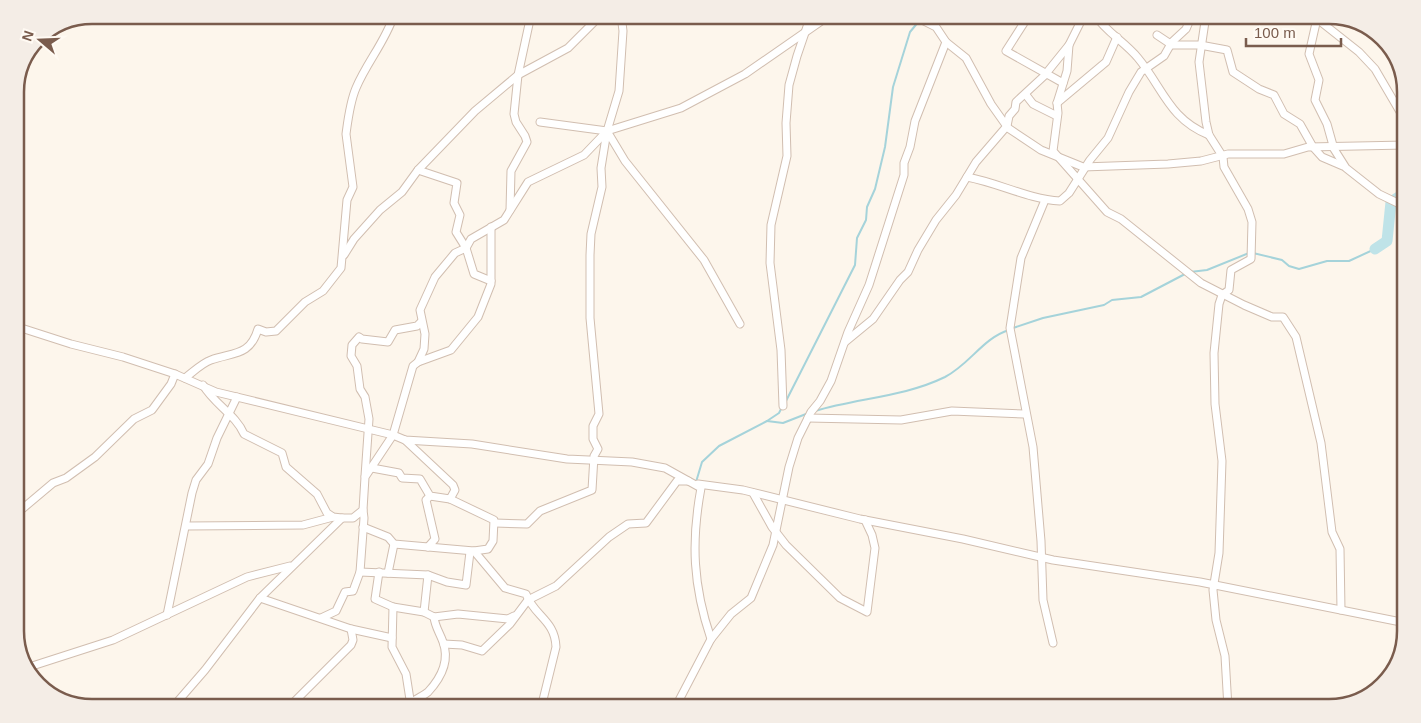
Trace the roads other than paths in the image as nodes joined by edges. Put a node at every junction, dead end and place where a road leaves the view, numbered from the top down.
1 (391, 24) edge
2 (529, 24) edge
3 (592, 24) edge
4 (623, 24) edge
5 (808, 24) edge
6 (818, 24) edge
7 (930, 24) edge
8 (1023, 24) edge
9 (1080, 24) edge
10 (1102, 24) edge
11 (1188, 24) edge
12 (1205, 24) edge
13 (1314, 24) edge
14 (1324, 24) edge
15 (804, 35) junction
16 (1157, 35) dead end
17 (1117, 37) junction
18 (946, 42) junction
19 (1171, 44) junction
20 (1069, 45) junction
21 (1202, 46) junction
22 (1145, 70) junction
23 (1047, 73) junction
24 (518, 75) junction
25 (1063, 83) junction
26 (1026, 95) junction
27 (1057, 103) junction
28 (1397, 107) edge
29 (1057, 116) junction
30 (540, 122) dead end
31 (1006, 126) junction
32 (607, 131) junction
33 (1209, 135) junction
34 (1397, 146) edge
35 (1313, 148) junction
36 (1334, 148) junction
37 (1223, 156) junction
38 (1061, 158) junction
39 (1087, 166) junction
40 (1343, 166) junction
41 (418, 170) junction
42 (967, 177) junction
43 (1078, 180) junction
44 (1045, 200) junction
45 (1397, 203) edge
46 (510, 210) junction
47 (491, 227) junction
48 (466, 248) junction
49 (343, 257) junction
50 (491, 281) junction
51 (1222, 295) junction
52 (422, 322) junction
53 (740, 324) dead end
54 (24, 329) edge
55 (845, 342) junction
56 (418, 362) junction
57 (175, 374) junction
58 (185, 378) junction
59 (202, 384) junction
60 (237, 397) junction
61 (783, 406) dead end
62 (229, 414) junction
63 (1025, 414) junction
64 (808, 418) junction
65 (369, 430) junction
66 (393, 435) junction
67 (405, 440) junction
68 (594, 459) junction
69 (372, 468) junction
70 (365, 477) junction
71 (693, 482) junction
72 (752, 493) junction
73 (430, 496) junction
74 (450, 499) junction
75 (782, 500) junction
76 (24, 507) edge
77 (363, 510) junction
78 (333, 517) junction
79 (342, 518) junction
80 (864, 520) junction
81 (495, 523) junction
82 (186, 526) junction
83 (363, 527) junction
84 (776, 532) junction
85 (394, 544) junction
86 (428, 547) junction
87 (472, 552) junction
88 (1041, 558) junction
89 (292, 566) junction
90 (360, 572) junction
91 (379, 572) junction
92 (388, 573) junction
93 (428, 576) junction
94 (1214, 585) junction
95 (260, 598) junction
96 (528, 600) junction
97 (393, 608) junction
98 (1341, 610) junction
99 (424, 612) junction
100 (520, 612) junction
101 (167, 615) junction
102 (434, 617) junction
103 (321, 618) junction
104 (1397, 621) edge
105 (352, 629) junction
106 (392, 638) junction
107 (711, 639) junction
108 (1053, 643) dead end
109 (444, 644) junction
110 (33, 666) edge
111 (180, 699) edge
112 (297, 699) edge
113 (408, 699) edge
114 (419, 699) edge
115 (543, 699) edge
116 (680, 699) edge
117 (1227, 699) edge

1 - 49 street
2 - 24 street
3 - 24 street
4 - 32 street
5 - 15 street
6 - 15 street
7 - 18 street
8 - 23 street
9 - 20 street
10 - 17 street
11 - 19 street
12 - 21 street
13 - 36 street
14 - 28 street
15 - 32 street
15 - 61 street
16 - 19 street
17 - 22 street
17 - 27 street
18 - 31 street
18 - 55 street
19 - 21 street
19 - 22 street
20 - 23 street
20 - 25 street
21 - 33 street
21 - 35 street
22 - 33 street
22 - 39 street
23 - 25 street
23 - 26 street
24 - 41 street
24 - 46 street
25 - 27 street
26 - 29 street
26 - 31 street
27 - 29 street
29 - 38 street
30 - 32 street
31 - 38 street
31 - 42 street
32 - 46 street
32 - 53 street
32 - 68 street
33 - 37 street
34 - 36 street
35 - 36 street
35 - 37 street
35 - 40 street
36 - 40 street
37 - 39 street
37 - 51 street
38 - 39 street
38 - 43 street
39 - 43 street
40 - 45 street
41 - 48 street
41 - 49 street
42 - 44 street
42 - 55 street
43 - 44 street
43 - 51 street
44 - 63 street
46 - 47 street
47 - 48 street
47 - 50 street
48 - 50 street
48 - 52 street
49 - 58 street
50 - 56 street
51 - 94 street
51 - 98 street
52 - 56 street
52 - 65 street
54 - 57 street
55 - 64 street
56 - 66 street
57 - 58 street
57 - 76 street
58 - 59 street
59 - 60 street
59 - 62 street
60 - 62 street
60 - 65 street
62 - 78 street
62 - 82 street
63 - 64 street
63 - 88 street
64 - 75 street
65 - 66 street
65 - 70 street
66 - 67 street
66 - 69 street
67 - 68 street
67 - 74 street
68 - 71 street
68 - 81 street
69 - 70 street
69 - 73 street
70 - 77 street
71 - 72 street
71 - 96 street
71 - 107 street
72 - 75 street
72 - 84 street
73 - 74 street
73 - 86 street
74 - 81 street
75 - 80 street
75 - 84 street
77 - 79 street
77 - 83 street
78 - 79 street
78 - 82 street
79 - 89 street
80 - 84 street
80 - 88 street
81 - 87 street
82 - 101 street
83 - 85 street
83 - 90 street
84 - 107 street
85 - 86 street
85 - 92 street
86 - 87 street
87 - 93 street
87 - 96 street
88 - 94 street
88 - 108 street
89 - 95 street
89 - 101 street
90 - 91 street
90 - 103 street
91 - 92 street
91 - 97 street
92 - 93 street
93 - 99 street
94 - 98 street
94 - 117 street
95 - 103 street
95 - 111 street
96 - 100 street
96 - 115 street
97 - 99 street
97 - 106 street
98 - 104 street
99 - 102 street
100 - 102 street
100 - 109 street
101 - 110 street
102 - 109 street
103 - 105 street
105 - 106 street
105 - 112 street
106 - 113 street
107 - 116 street
109 - 114 street

